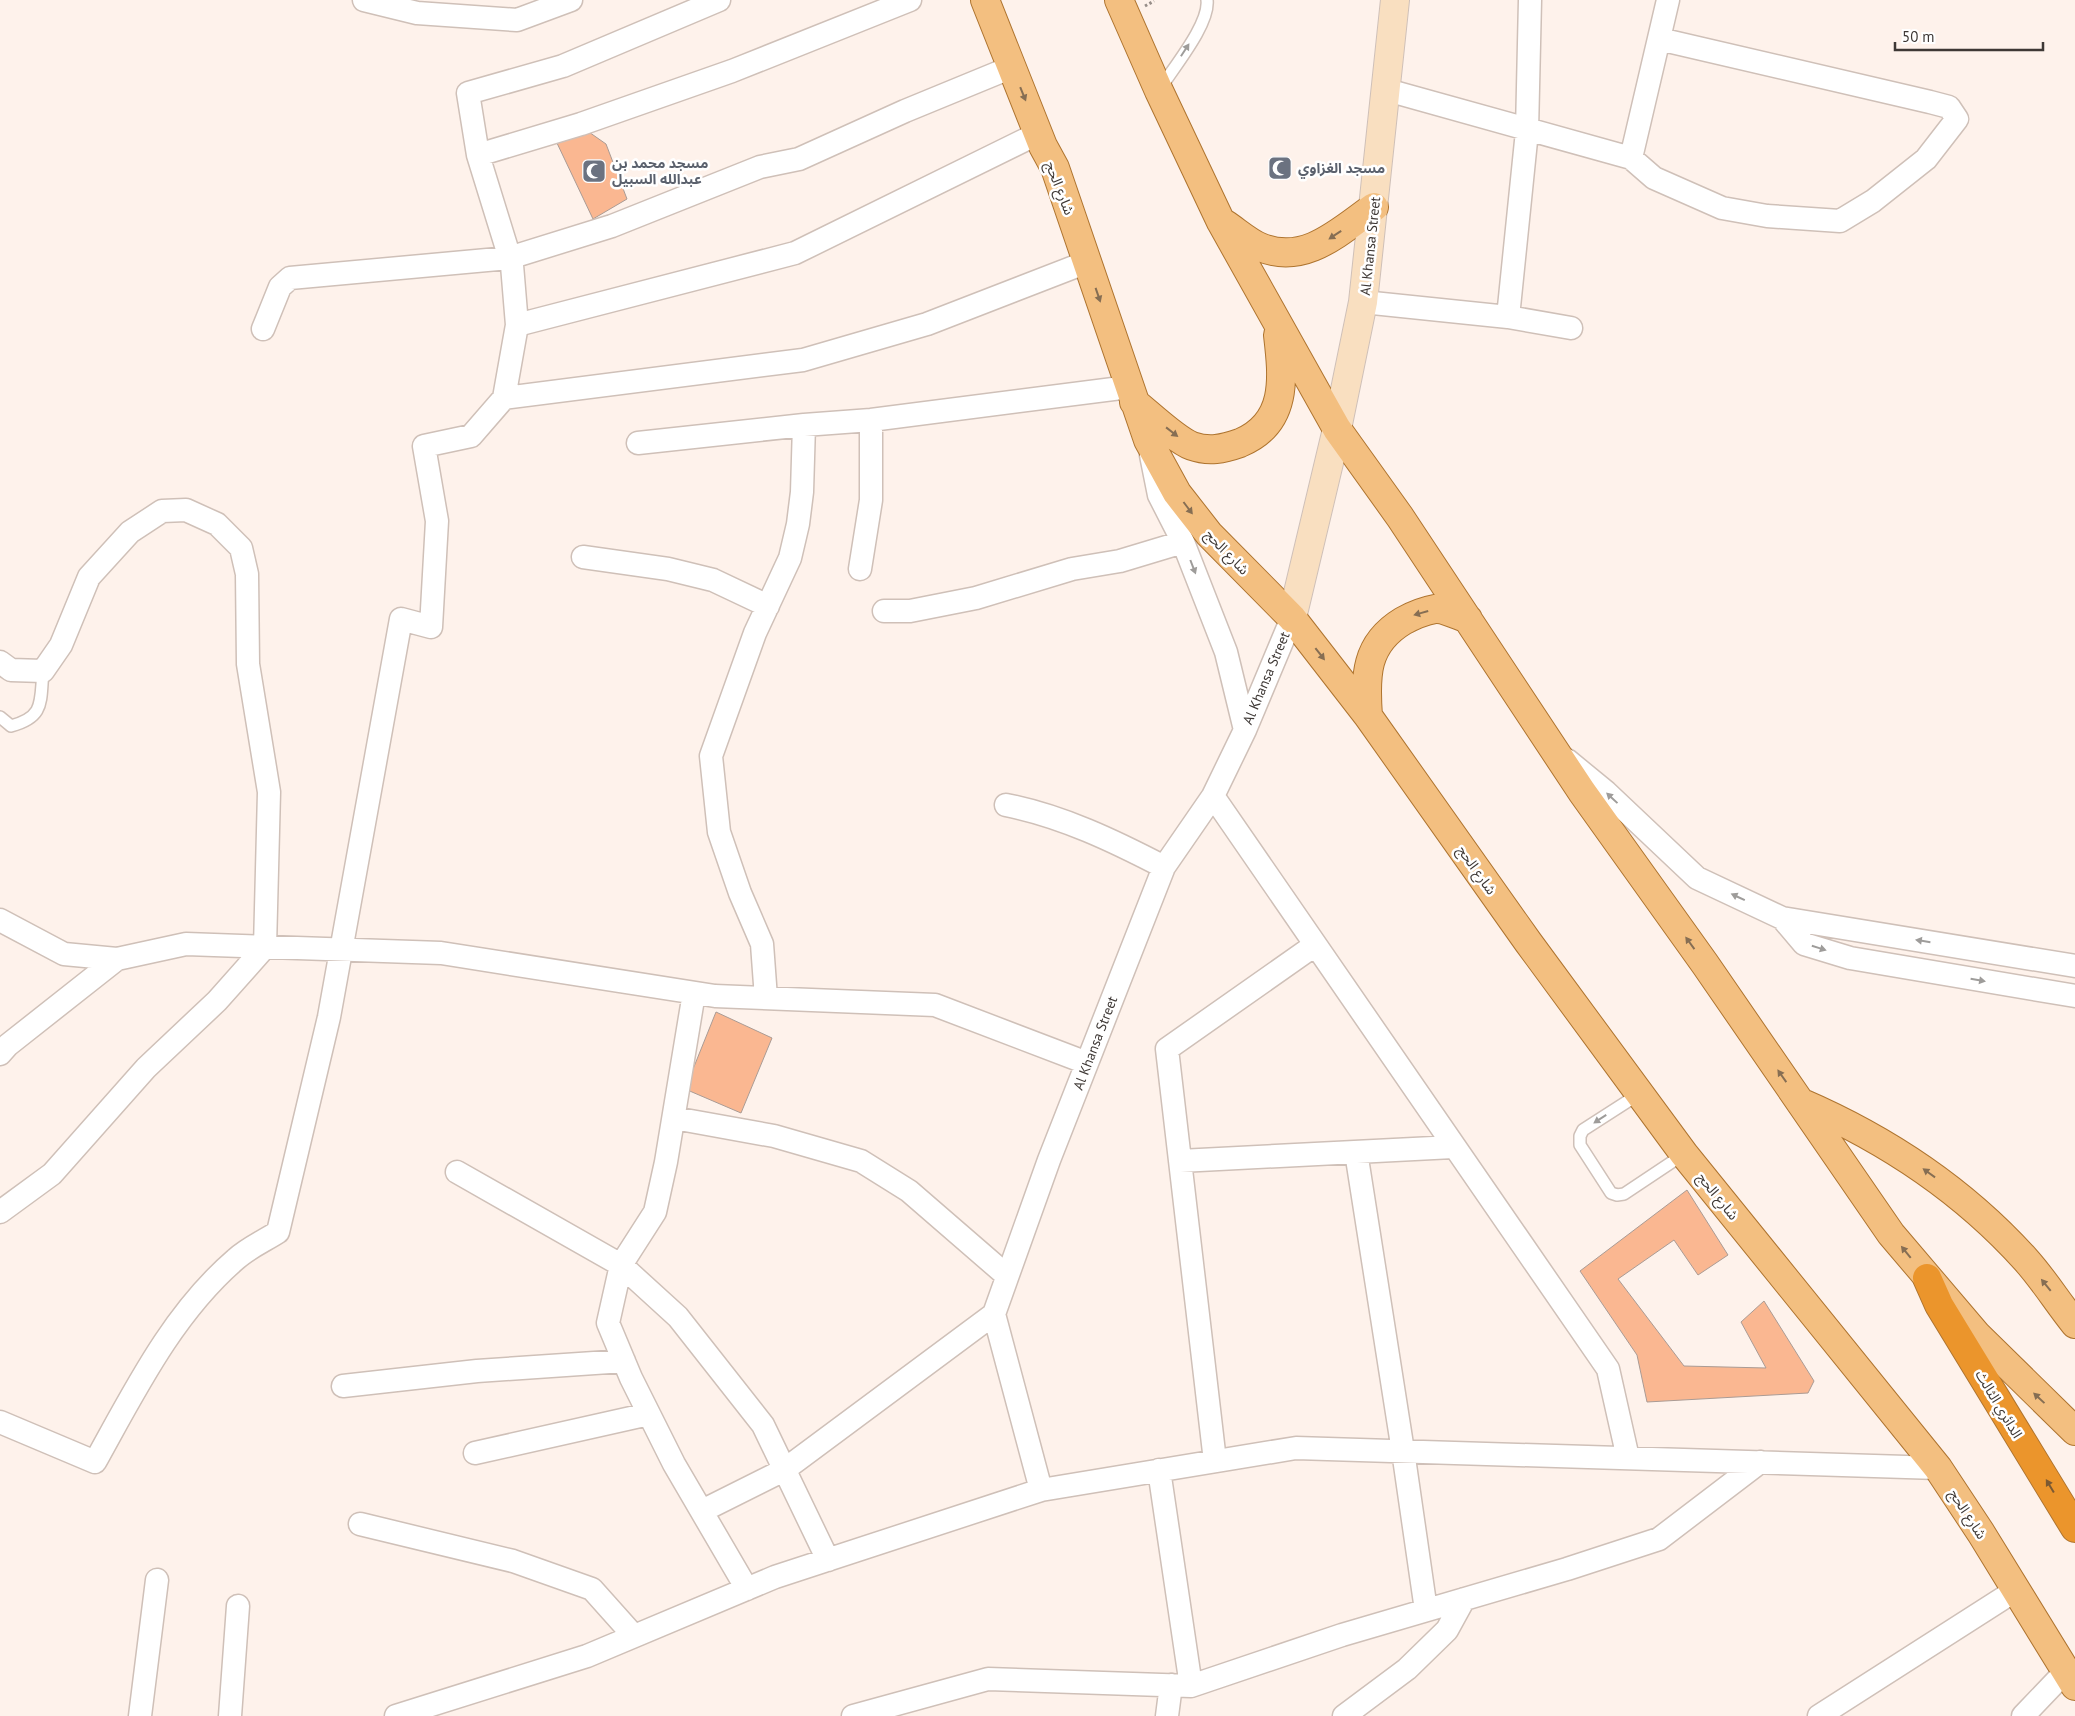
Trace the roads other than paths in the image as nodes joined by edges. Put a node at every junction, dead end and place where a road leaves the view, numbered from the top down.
1 (364, 0) edge
2 (570, 0) edge
3 (719, 0) edge
4 (910, 0) edge
5 (985, 0) edge
6 (1119, 0) edge
7 (1207, 0) edge
8 (1395, 0) edge
9 (1530, 0) edge
10 (1668, 0) edge
11 (1659, 39) junction
12 (1012, 67) junction
13 (1386, 90) junction
14 (1159, 91) junction
15 (1527, 131) junction
16 (1039, 133) junction
17 (478, 155) junction
18 (1631, 158) junction
19 (1374, 207) junction
20 (1221, 222) junction
21 (509, 258) junction
22 (1087, 262) junction
23 (1363, 302) junction
24 (1508, 318) junction
25 (516, 325) junction
26 (1277, 325) junction
27 (1571, 328) dead end
28 (263, 329) dead end
29 (1132, 394) junction
30 (504, 398) junction
31 (871, 420) junction
32 (804, 425) junction
33 (1338, 430) junction
34 (1148, 440) junction
35 (638, 443) dead end
36 (1183, 542) junction
37 (583, 557) dead end
38 (860, 569) dead end
39 (768, 606) junction
40 (884, 611) dead end
41 (1292, 618) junction
42 (1468, 619) junction
43 (0, 662) edge
44 (43, 671) junction
45 (1368, 716) junction
46 (0, 718) edge
47 (1245, 730) junction
48 (1553, 749) junction
49 (1212, 796) junction
50 (1006, 805) dead end
51 (1164, 867) junction
52 (1782, 918) junction
53 (0, 920) edge
54 (1315, 946) junction
55 (265, 947) junction
56 (340, 950) junction
57 (117, 959) junction
58 (2075, 966) edge
59 (694, 993) junction
60 (2075, 996) edge
61 (766, 998) junction
62 (0, 1054) edge
63 (1087, 1063) junction
64 (1640, 1093) junction
65 (1800, 1102) junction
66 (674, 1118) junction
67 (1453, 1147) junction
68 (1356, 1152) junction
69 (1684, 1154) junction
70 (1180, 1161) junction
71 (457, 1172) dead end
72 (0, 1212) edge
73 (621, 1265) junction
74 (1006, 1275) junction
75 (1927, 1278) junction
76 (994, 1314) junction
77 (2075, 1324) edge
78 (624, 1361) junction
79 (343, 1386) dead end
80 (649, 1414) junction
81 (0, 1422) edge
82 (2075, 1431) edge
83 (1403, 1451) junction
84 (475, 1453) dead end
85 (1628, 1458) junction
86 (1215, 1461) junction
87 (1760, 1462) junction
88 (1938, 1468) junction
89 (784, 1470) junction
90 (1159, 1470) junction
91 (1041, 1490) junction
92 (702, 1511) junction
93 (360, 1524) dead end
94 (2075, 1528) edge
95 (828, 1560) junction
96 (157, 1580) dead end
97 (747, 1589) junction
98 (2016, 1590) junction
99 (1464, 1599) junction
100 (238, 1606) dead end
101 (1426, 1610) junction
102 (634, 1636) junction
103 (2070, 1679) edge
104 (1181, 1686) junction
105 (140, 1716) edge
106 (230, 1716) edge
107 (396, 1716) edge
108 (853, 1716) edge
109 (1167, 1716) edge
110 (1344, 1716) edge
111 (1818, 1716) edge
112 (2023, 1716) edge

1 - 2 street
3 - 17 street
4 - 17 street
5 - 12 main road, شارع الحج
6 - 14 main road
14 -> 7 lane
8 - 13 street, Al Khansa Street
9 - 15 street
10 - 11 street
11 - 18 street
11 - 18 street
12 -> 16 main road, شارع الحج
12 - 21 street
13 - 15 street
13 - 19 street, Al Khansa Street
14 - 20 main road
15 - 18 street
15 - 24 street
16 - 22 main road, شارع الحج
16 - 25 street
17 - 21 street
19 -> 20 main road
19 - 23 street, Al Khansa Street
20 - 26 main road
21 - 25 street
21 - 28 street
22 -> 29 main road, شارع الحج
22 - 30 street
23 - 24 street
23 - 33 street, Al Khansa Street
24 - 27 street
25 - 30 street
29 -> 26 main road
26 - 33 main road
29 - 31 street
29 - 34 main road, شارع الحج
30 - 56 street
31 - 32 street
31 - 38 street
32 - 35 street
32 - 39 street
33 - 41 street, Al Khansa Street
33 - 42 main road
34 - 36 street
34 -> 41 main road, شارع الحج
36 - 40 street
36 -> 47 street
37 - 39 street
39 - 61 street
41 -> 45 main road, شارع الحج
41 - 47 street, Al Khansa Street
42 -> 45 main road
42 - 48 main road
43 - 44 street
44 - 46 lane
44 - 55 street
45 - 64 main road, شارع الحج
47 - 49 street, Al Khansa Street
52 -> 48 street
65 -> 48 main road
49 - 51 street, Al Khansa Street
49 - 54 street
50 - 51 street
51 - 63 street, Al Khansa Street
58 -> 52 street
52 -> 60 street
53 - 57 street
54 - 67 street
54 - 70 street
55 - 56 street
55 - 57 street
55 - 72 street
56 - 59 street
56 - 81 street
57 - 62 street
59 - 61 street
59 - 66 street
61 - 63 street
63 - 74 street, Al Khansa Street
64 - 69 main road, شارع الحج
64 -> 69 lane
75 -> 65 main road
77 -> 65 main road
66 - 73 street
66 - 74 street
67 - 68 street
67 - 85 street
68 - 70 street
68 - 83 street
69 - 88 main road, شارع الحج
70 - 86 street
71 - 73 street
73 - 78 street
73 - 89 street
74 - 76 street, Al Khansa Street
82 -> 75 main road
94 -> 75 highway, الدائري الثالث
76 - 89 street
76 - 91 street
78 - 79 street
78 - 80 street
80 - 84 street
80 - 92 street
83 - 85 street
83 - 86 street
83 - 101 street
85 - 87 street
86 - 90 street
87 - 88 street
87 - 99 street
88 - 98 main road, شارع الحج
89 - 92 street
89 - 95 street
90 - 91 street
90 - 104 street
91 - 95 street
92 - 97 street
93 - 102 street
95 - 97 street
96 - 105 street
97 - 102 street
98 - 103 main road, شارع الحج
98 - 111 street
99 - 101 street
99 - 110 street
100 - 106 street
101 - 104 street
102 - 107 street
103 - 112 street
104 - 108 street
104 - 109 street

